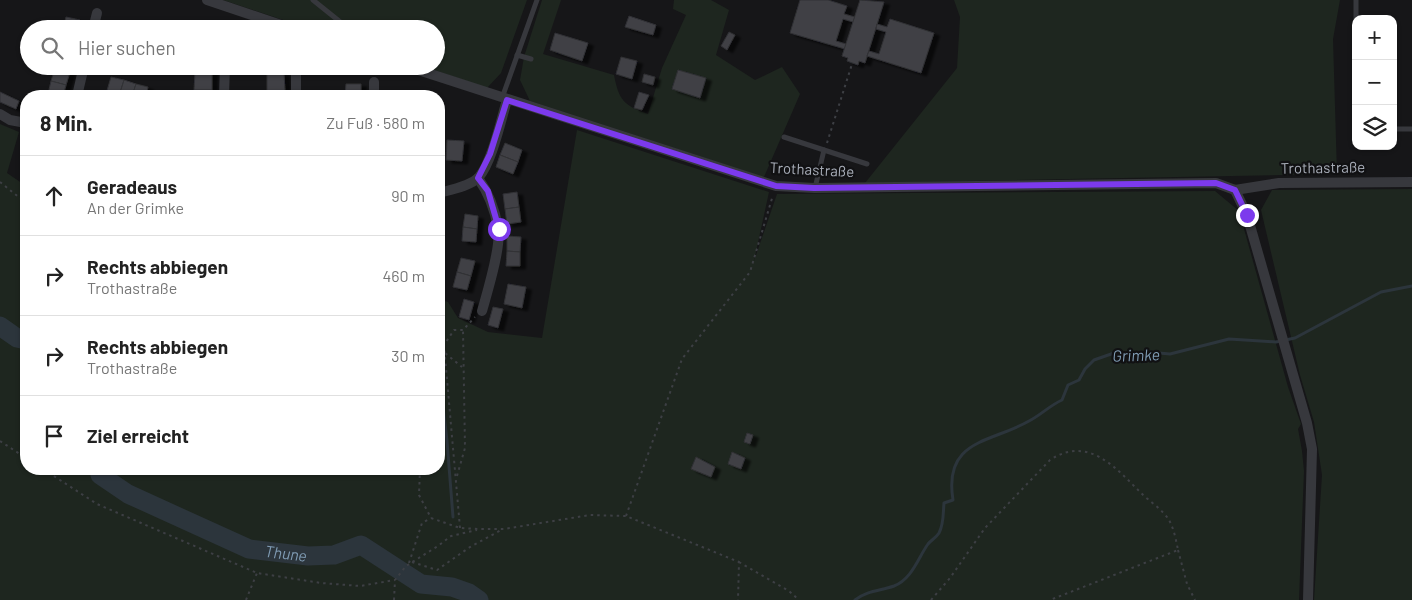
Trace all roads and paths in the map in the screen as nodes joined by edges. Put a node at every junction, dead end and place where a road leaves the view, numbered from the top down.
1 (207, 0) edge
2 (313, 0) edge
3 (537, 0) edge
4 (1356, 0) edge
5 (97, 13) dead end
6 (95, 20) edge
7 (266, 20) edge
8 (337, 20) edge
9 (517, 55) junction
10 (531, 59) dead end
11 (1356, 60) edge
12 (852, 64) dead end
13 (82, 75) edge
14 (225, 75) edge
15 (296, 75) edge
16 (433, 75) edge
17 (374, 82) dead end
18 (78, 90) edge
19 (224, 90) edge
20 (296, 90) edge
21 (374, 90) edge
22 (504, 99) junction
23 (0, 114) edge
24 (20, 122) edge
25 (1397, 129) edge
26 (1412, 129) edge
27 (784, 137) dead end
28 (824, 150) junction
29 (867, 164) dead end
30 (478, 178) junction
31 (0, 182) edge
32 (1412, 182) edge
33 (776, 186) junction
34 (814, 188) junction
35 (1235, 190) junction
36 (445, 191) edge
37 (20, 198) edge
38 (482, 311) joint
39 (463, 330) junction
40 (445, 344) edge
41 (445, 353) joint
42 (462, 367) junction
43 (0, 441) edge
44 (20, 454) edge
45 (52, 475) edge
46 (420, 475) edge
47 (456, 479) junction
48 (626, 516) junction
49 (431, 518) junction
50 (460, 528) junction
51 (480, 529) junction
52 (504, 529) junction
53 (1178, 550) junction
54 (412, 562) junction
55 (739, 562) junction
56 (407, 565) junction
57 (258, 573) junction
58 (395, 580) junction
59 (246, 600) edge
60 (394, 600) edge
61 (738, 600) edge
62 (799, 600) edge
63 (931, 600) edge
64 (1050, 600) edge
65 (1195, 600) edge
66 (1308, 600) edge

1 - 7 street
2 - 8 lane
3 - 9 lane
4 - 11 lane
5 - 6 street
9 - 10 lane
9 - 22 lane
12 - 28 path
13 - 18 street
14 - 19 street
15 - 20 street
16 - 22 street, Trothastraße
17 - 21 street
22 - 30 street
22 - 33 street, Trothastraße
23 - 24 street
25 - 26 lane
27 - 28 lane
28 - 29 lane
28 - 34 lane
30 - 36 street
30 - 38 street
31 - 37 path
32 - 35 street, Trothastraße
33 - 34 street, Trothastraße
33 - 48 path
34 - 35 street, Trothastraße
35 - 66 street
38 - 39 path
39 - 40 path
39 - 42 path
41 - 42 path
41 - 47 path
42 - 47 path
43 - 44 path
45 - 57 path
46 - 49 path
47 - 50 path
48 - 52 path
48 - 55 path
49 - 50 path
49 - 56 path
50 - 51 path
51 - 52 path
51 - 54 path
52 - 54 path
53 - 63 path
53 - 64 path
53 - 65 path
54 - 56 path
55 - 61 path
55 - 62 path
56 - 58 path
57 - 58 path
57 - 59 path
58 - 60 path

